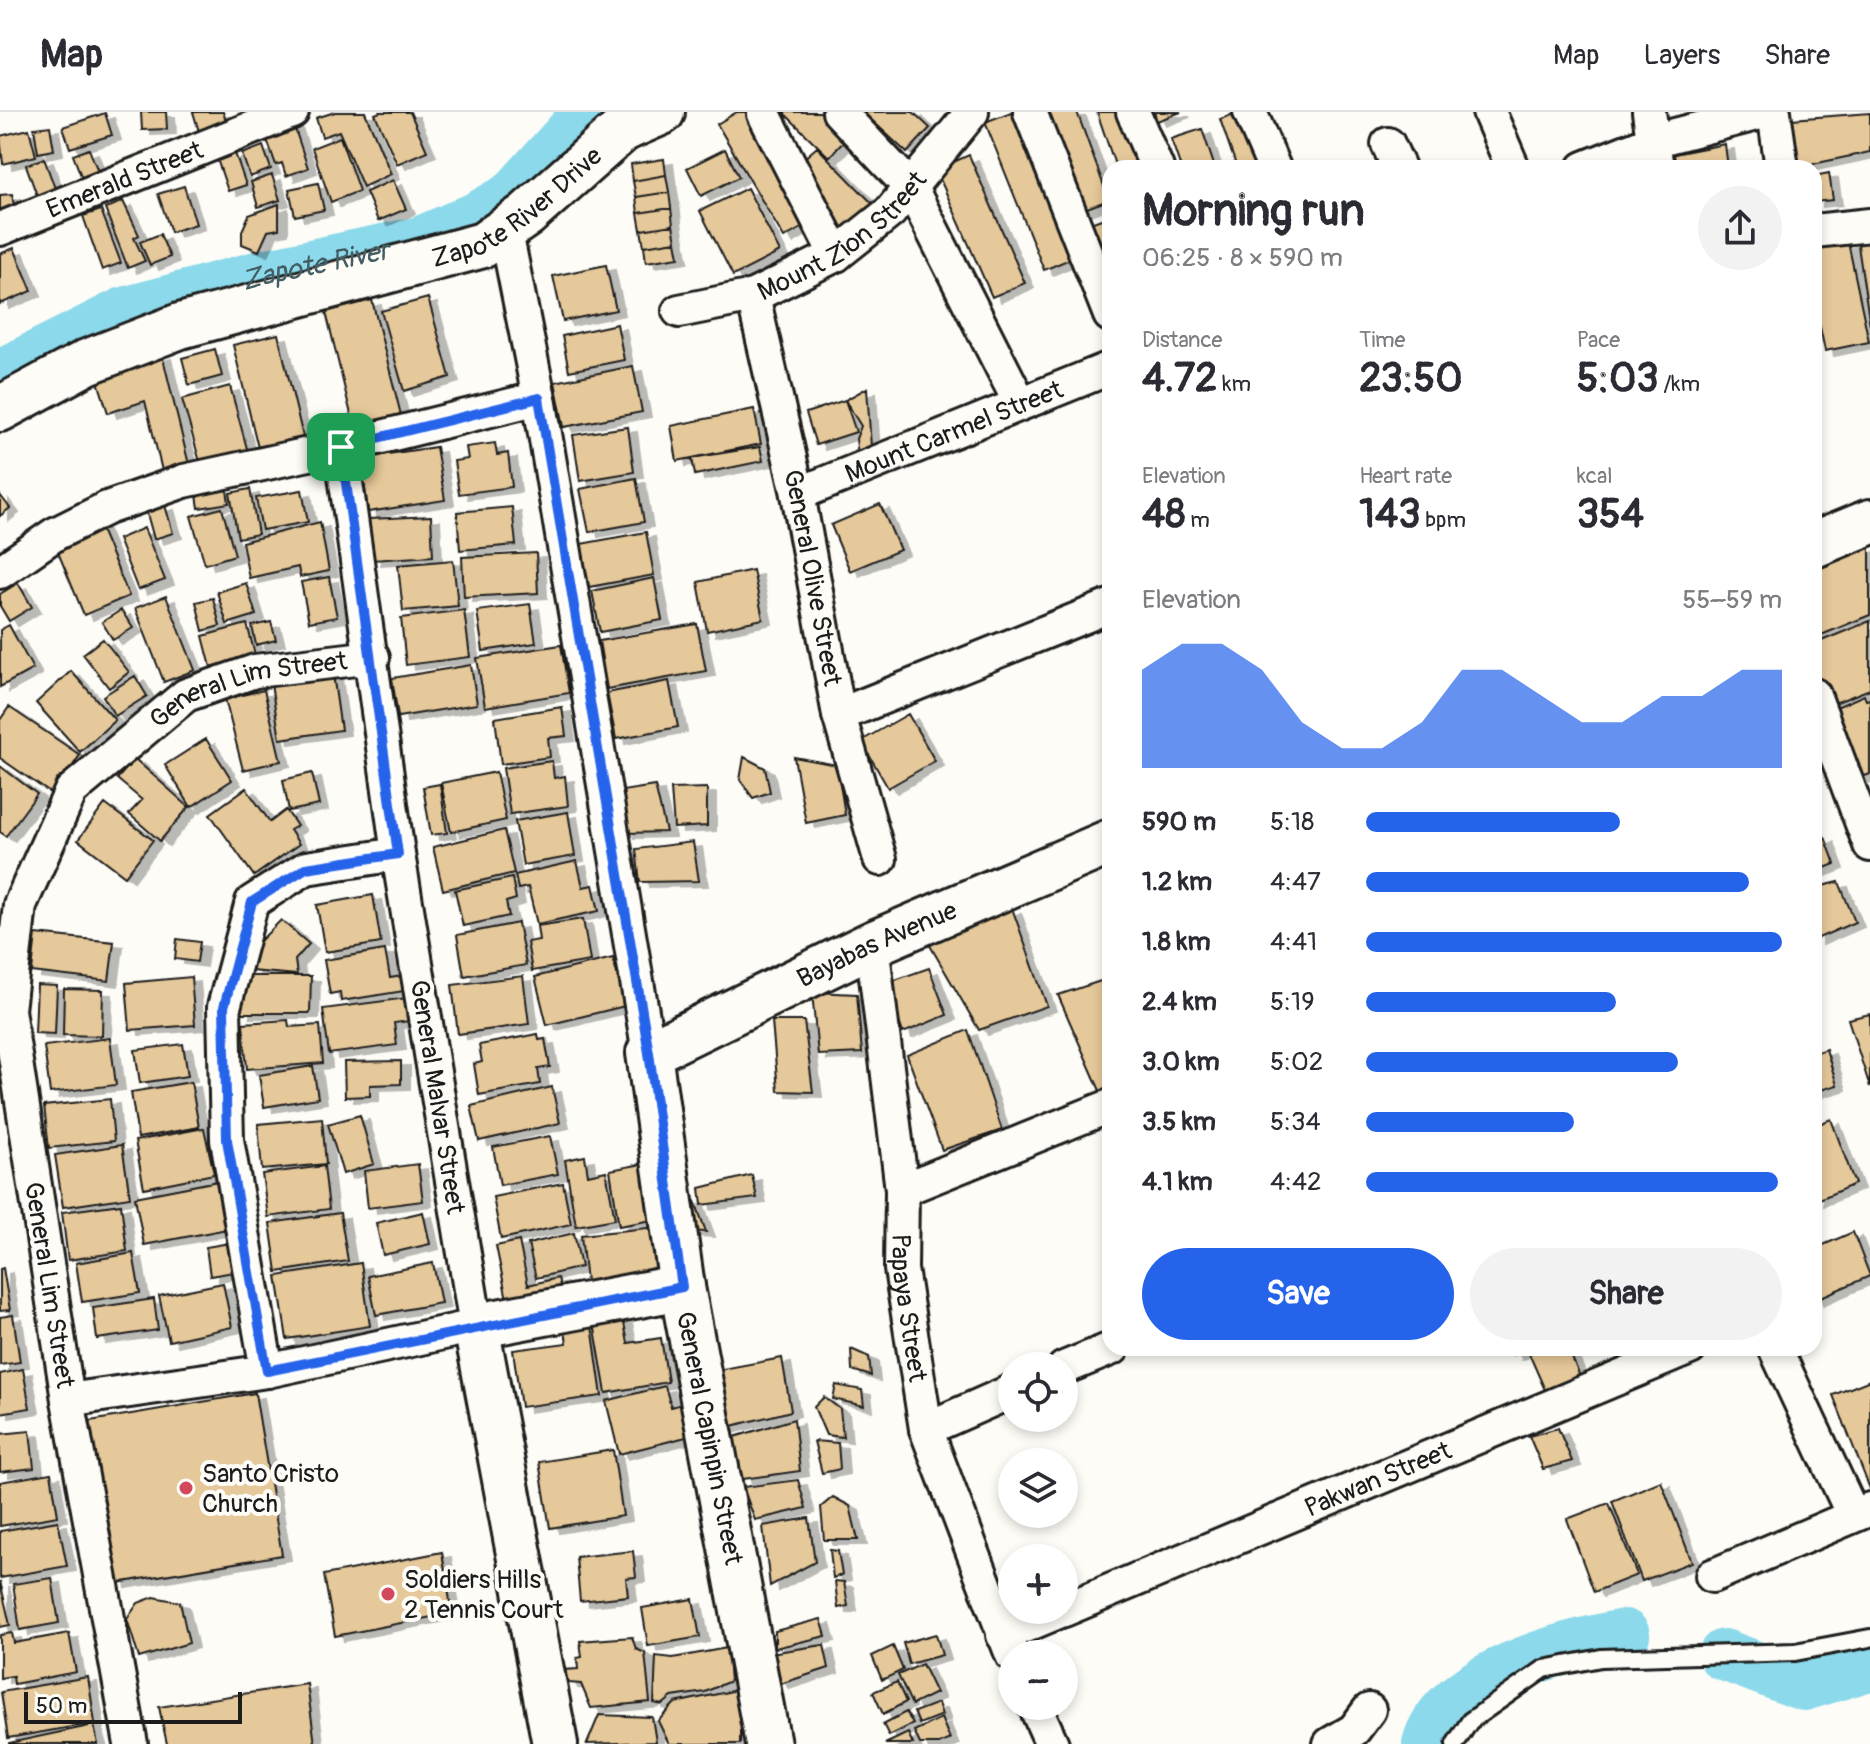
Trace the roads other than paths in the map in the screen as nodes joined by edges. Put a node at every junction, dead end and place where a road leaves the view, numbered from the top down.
1 (292, 112) edge
2 (662, 112) edge
3 (839, 112) edge
4 (972, 112) edge
5 (1030, 112) edge
6 (1133, 112) edge
7 (1250, 112) edge
8 (1489, 112) edge
9 (1764, 112) edge
10 (1774, 112) edge
11 (764, 114) dead end
12 (1652, 140) edge
13 (1154, 160) edge
14 (1271, 160) edge
15 (1510, 160) edge
16 (1603, 160) edge
17 (1781, 160) edge
18 (911, 188) junction
19 (1870, 225) edge
20 (0, 229) edge
21 (1822, 230) edge
22 (506, 232) junction
23 (836, 255) junction
24 (1102, 295) edge
25 (753, 296) junction
26 (679, 311) dead end
27 (1102, 371) edge
28 (539, 398) junction
29 (1020, 403) junction
30 (0, 409) edge
31 (341, 447) junction
32 (798, 494) junction
33 (1870, 522) edge
34 (1822, 542) edge
35 (0, 572) edge
36 (1102, 609) edge
37 (373, 657) junction
38 (839, 715) junction
39 (1822, 716) edge
40 (1102, 845) edge
41 (1870, 845) edge
42 (398, 854) junction
43 (880, 859) dead end
44 (872, 944) junction
45 (649, 1053) junction
46 (1102, 1109) edge
47 (902, 1190) junction
48 (682, 1287) junction
49 (476, 1326) junction
50 (1102, 1352) edge
51 (1671, 1356) edge
52 (1779, 1356) edge
53 (1078, 1362) edge
54 (267, 1371) junction
55 (998, 1397) edge
56 (68, 1400) junction
57 (926, 1429) junction
58 (1862, 1512) edge
59 (1712, 1576) dead end
60 (1078, 1604) edge
61 (1042, 1624) edge
62 (1870, 1638) edge
63 (1006, 1640) edge
64 (1016, 1640) edge
65 (1369, 1710) dead end
66 (1041, 1720) edge
67 (131, 1744) edge
68 (555, 1744) edge
69 (768, 1744) edge
70 (1052, 1744) edge
71 (1330, 1744) edge
72 (1455, 1744) edge

1 - 20 street, Emerald Street
2 - 22 street, Zapote River Drive
3 - 18 street
4 - 18 street, Mount Zion Street
5 - 24 street
6 - 13 street
7 - 14 street
8 - 15 street
9 - 12 street
10 - 17 street
11 - 23 street
12 - 16 street
18 - 23 street, Mount Zion Street
18 - 29 street
19 - 21 street
22 - 28 street, General Capinpin Street
22 - 30 street, Zapote River Drive
23 - 25 street, Mount Zion Street
25 - 26 street, Mount Zion Street
25 - 32 street, General Olive Street
27 - 29 street, Mount Carmel Street
28 - 31 street
28 - 45 street, General Capinpin Street
29 - 32 street, Mount Carmel Street
31 - 35 street
31 - 37 street, General Malvar Street
32 - 38 street, General Olive Street
33 - 34 street
36 - 38 street
37 - 42 street, General Malvar Street
37 - 56 street, General Lim Street
38 - 43 street, General Olive Street
39 - 41 street
40 - 44 street, Bayabas Avenue
42 - 49 street, General Malvar Street
42 - 54 street
44 - 45 street, Bayabas Avenue
44 - 47 street, Papaya Street
45 - 48 street, General Capinpin Street
46 - 47 street
47 - 57 street, Papaya Street
48 - 49 street
48 - 69 street, General Capinpin Street
49 - 54 street
49 - 68 street, General Malvar Street
50 - 53 street
51 - 60 street, Pakwan Street
52 - 58 street
54 - 56 street
55 - 57 street
56 - 67 street, General Lim Street
57 - 63 street, Papaya Street
58 - 59 street
61 - 64 street, Pakwan Street
62 - 72 lane
65 - 71 street
66 - 70 street

